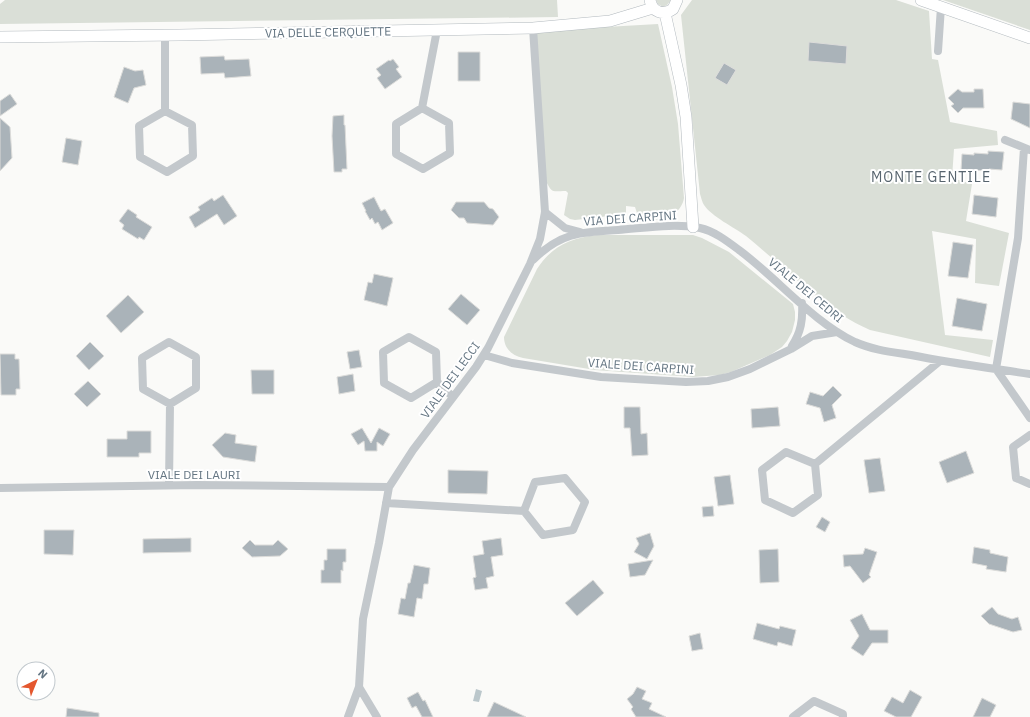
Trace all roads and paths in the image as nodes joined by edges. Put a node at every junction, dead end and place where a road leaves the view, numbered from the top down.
1 (677, 0) edge
2 (921, 0) edge
3 (652, 4) edge
4 (941, 7) junction
5 (665, 13) junction
6 (533, 28) junction
7 (437, 30) junction
8 (165, 35) junction
9 (0, 37) edge
10 (1030, 38) edge
11 (938, 51) dead end
12 (422, 108) junction
13 (165, 111) junction
14 (1005, 140) dead end
15 (1027, 149) edge
16 (545, 212) junction
17 (692, 227) junction
18 (582, 232) junction
19 (530, 264) junction
20 (802, 303) junction
21 (837, 332) junction
22 (791, 349) junction
23 (484, 355) junction
24 (940, 361) junction
25 (996, 369) junction
26 (1030, 374) edge
27 (437, 382) junction
28 (453, 397) junction
29 (170, 404) junction
30 (1030, 418) edge
31 (1030, 435) edge
32 (815, 464) junction
33 (1030, 484) edge
34 (169, 485) junction
35 (389, 487) junction
36 (0, 488) edge
37 (386, 503) junction
38 (524, 511) junction
39 (359, 687) junction
40 (348, 717) edge
41 (377, 717) edge
42 (793, 717) edge
43 (843, 717) edge

1 - 5 street
2 - 4 street
3 - 5 street
3 - 6 street, VIA DELLE CERQUETTE
4 - 10 street
4 - 11 street
5 - 17 street
6 - 7 street, VIA DELLE CERQUETTE
6 - 16 street, VIALE DEI LECCI
7 - 8 street, VIA DELLE CERQUETTE
7 - 12 street
8 - 9 street, VIA DELLE CERQUETTE
8 - 13 street
12 - 12 street
13 - 13 street
14 - 15 street
15 - 25 street
16 - 18 street
16 - 19 street, VIALE DEI LECCI
17 - 18 street, VIA DEI CARPINI
17 - 20 street, VIALE DEI CEDRI
18 - 19 street, VIA DEI CARPINI
19 - 23 street, VIALE DEI LECCI
20 - 21 street, VIALE DEI CEDRI
20 - 22 street
21 - 22 street, VIALE DEI CARPINI
21 - 24 street, VIALE DEI CEDRI
22 - 23 street, VIALE DEI CARPINI
23 - 28 street, VIALE DEI LECCI
24 - 25 street, VIALE DEI CEDRI
24 - 32 street
25 - 26 street, VIALE DEI CEDRI
25 - 30 street
27 - 27 street
27 - 28 street
28 - 35 street, VIALE DEI LECCI
29 - 29 street
29 - 34 street
31 - 33 street
32 - 32 street
34 - 35 street, VIALE DEI LAURI
34 - 36 street, VIALE DEI LAURI
35 - 37 street, VIALE DEI LECCI
37 - 38 street
37 - 39 street, VIALE DEI LECCI
38 - 38 street
39 - 40 street, VIALE DEI LECCI
39 - 41 street
42 - 43 street

